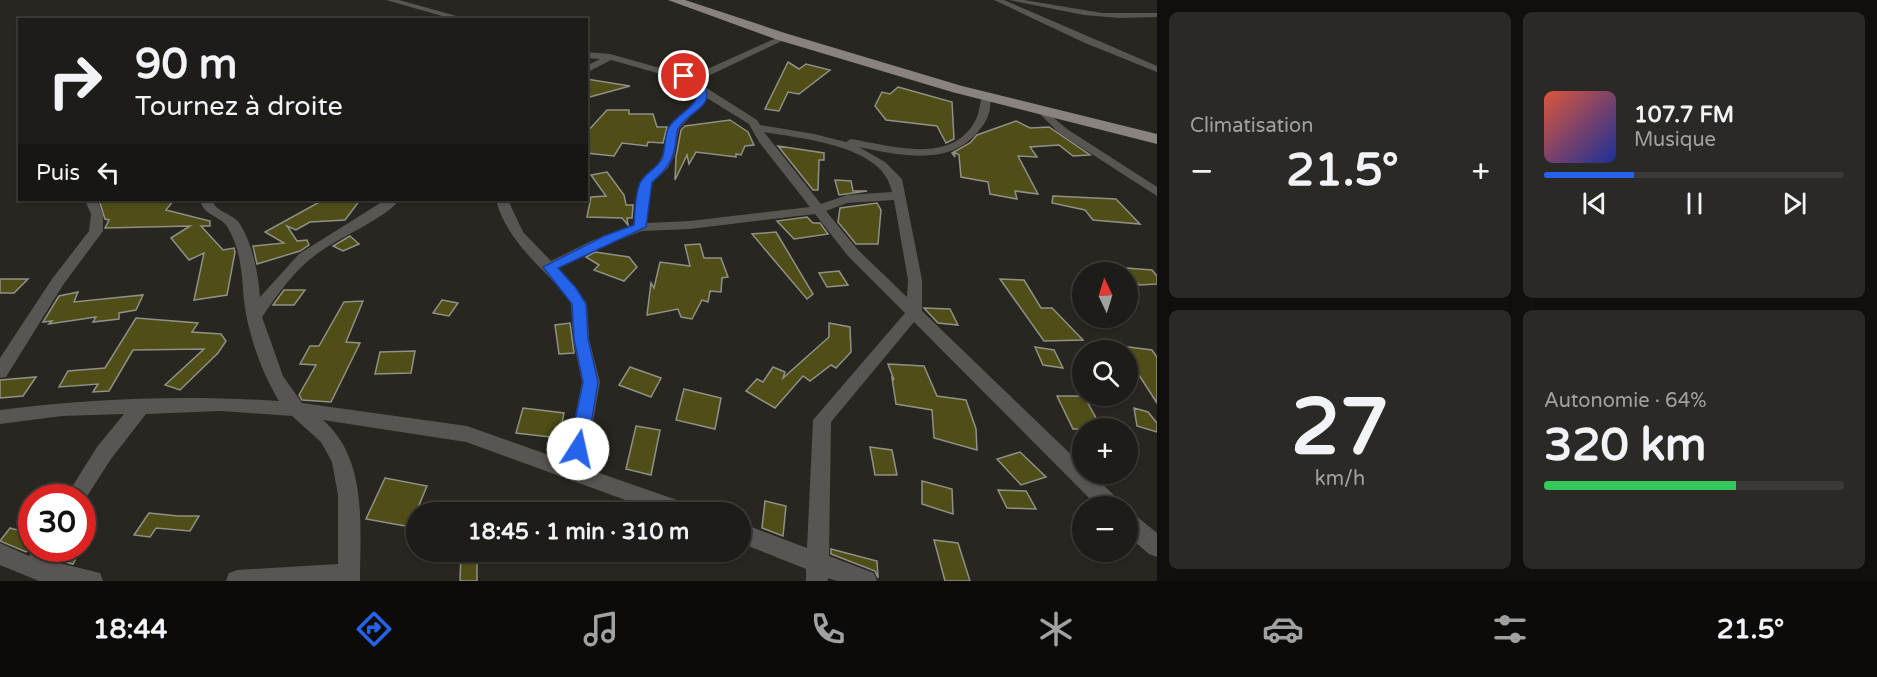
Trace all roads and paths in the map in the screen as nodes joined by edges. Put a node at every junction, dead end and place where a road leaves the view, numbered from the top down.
1 (390, 0) edge
2 (998, 0) edge
3 (1013, 0) edge
4 (682, 1) edge
5 (1157, 15) edge
6 (459, 18) edge
7 (783, 37) junction
8 (588, 55) edge
9 (610, 57) junction
10 (588, 69) edge
11 (1157, 69) edge
12 (701, 87) junction
13 (986, 97) junction
14 (1043, 112) junction
15 (757, 128) junction
16 (1157, 138) edge
17 (840, 140) junction
18 (1157, 192) edge
19 (897, 196) junction
20 (92, 201) edge
21 (206, 201) edge
22 (392, 201) edge
23 (502, 201) edge
24 (819, 210) junction
25 (640, 227) junction
26 (550, 267) junction
27 (914, 312) junction
28 (254, 317) junction
29 (0, 372) edge
30 (141, 407) junction
31 (296, 409) junction
32 (0, 417) edge
33 (574, 472) junction
34 (84, 484) edge
35 (1101, 496) edge
36 (657, 502) edge
37 (1138, 531) edge
38 (751, 538) edge
39 (1157, 547) edge
40 (0, 554) edge
41 (38, 562) edge
42 (34, 568) junction
43 (816, 570) edge
44 (349, 577) edge
45 (92, 581) edge
46 (237, 581) edge
47 (866, 581) edge

1 - 6 street
2 - 11 street
3 - 5 street
4 - 7 main road
7 - 12 street
7 - 13 main road
8 - 9 street
9 - 10 street
9 - 12 street
12 - 15 street
12 - 25 street
13 - 14 main road
13 - 17 street
14 - 16 main road
14 - 18 street
15 - 17 street
15 - 24 street
17 - 19 street
19 - 24 street
19 - 27 street
20 - 29 street
21 - 28 street
22 - 28 street
23 - 26 street
24 - 25 street
24 - 27 street
25 - 26 street
26 - 33 street
27 - 35 street
27 - 43 street
28 - 31 street
30 - 31 street
30 - 32 street
30 - 34 street
31 - 33 street
31 - 44 street
33 - 36 street
37 - 39 street
38 - 43 street
40 - 42 street
41 - 42 street
42 - 45 street
43 - 47 street
44 - 46 street

